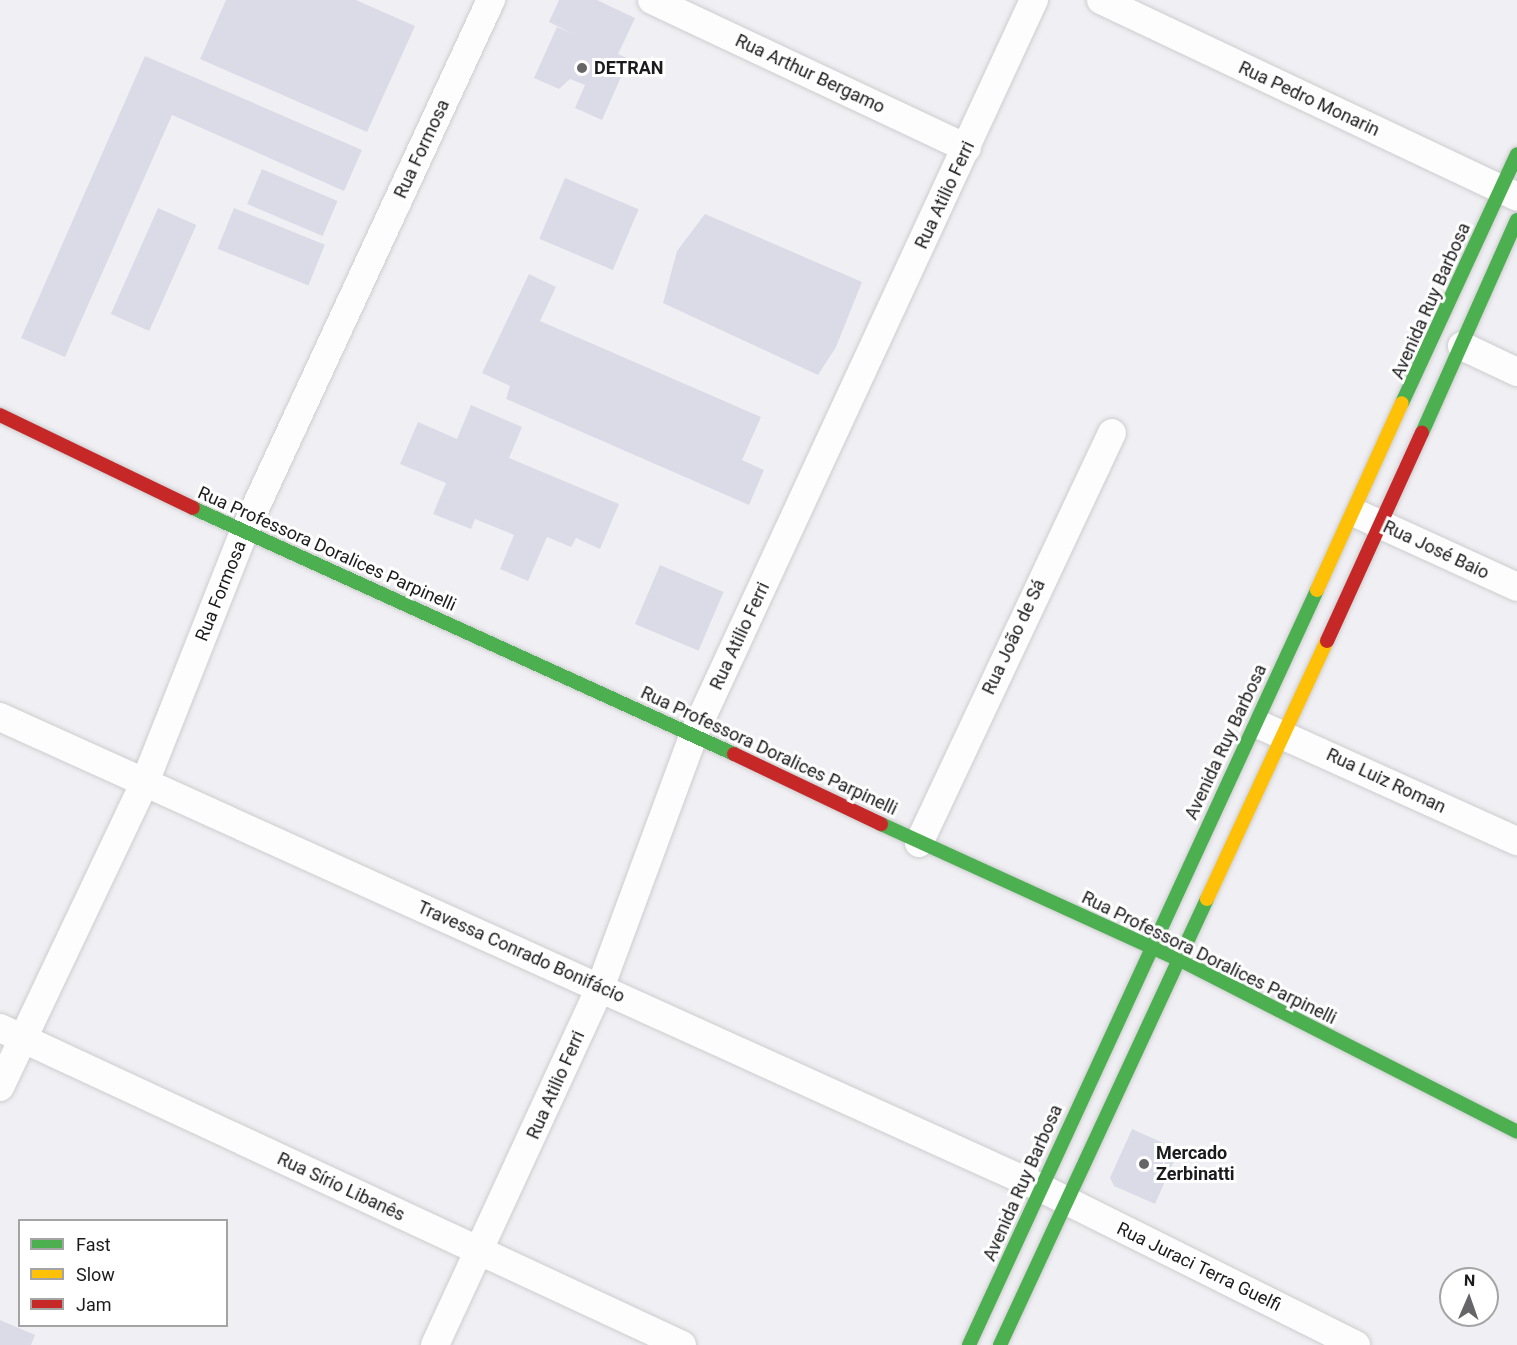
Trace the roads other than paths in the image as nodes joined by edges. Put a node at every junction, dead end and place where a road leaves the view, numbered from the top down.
1 (491, 0) edge
2 (652, 0) edge
3 (1034, 0) edge
4 (1101, 0) edge
5 (967, 148) junction
6 (1517, 154) edge
7 (1509, 194) edge
8 (1517, 220) edge
9 (1462, 346) junction
10 (1517, 372) edge
11 (1400, 413) junction
12 (0, 416) edge
13 (1427, 425) junction
14 (1112, 433) dead end
15 (1354, 513) junction
16 (1381, 524) junction
17 (244, 532) junction
18 (1517, 587) edge
19 (0, 717) edge
20 (1268, 728) junction
21 (694, 734) junction
22 (145, 782) junction
23 (1517, 841) edge
24 (919, 843) junction
25 (1149, 946) junction
26 (1180, 960) junction
27 (600, 988) junction
28 (12, 1033) edge
29 (0, 1087) edge
30 (1517, 1132) edge
31 (1053, 1194) junction
32 (480, 1252) junction
33 (435, 1345) edge
34 (682, 1345) edge
35 (969, 1345) edge
36 (999, 1345) edge
37 (1356, 1345) edge

1 - 17 street, Rua Formosa
2 - 5 street, Rua Arthur Bergamo
3 - 5 street, Rua Atilio Ferri
4 - 7 street, Rua Pedro Monarin
5 - 21 street, Rua Atilio Ferri
6 - 7 street, Avenida Ruy Barbosa
7 - 11 street, Avenida Ruy Barbosa
8 - 9 street, Avenida Ruy Barbosa
9 - 10 street
9 - 13 street, Avenida Ruy Barbosa
11 - 13 street
11 - 15 street, Avenida Ruy Barbosa
12 - 17 street, Rua Professora Doralices Parpinelli
13 - 16 street, Avenida Ruy Barbosa
14 - 24 street, Rua João de Sá
15 - 16 street, Rua José Baio
15 - 20 street, Avenida Ruy Barbosa
16 - 18 street, Rua José Baio
16 - 20 street, Avenida Ruy Barbosa
17 - 21 street, Rua Professora Doralices Parpinelli
17 - 22 street, Rua Formosa
19 - 22 street, Travessa Conrado Bonifácio
20 - 23 street, Rua Luiz Roman
20 - 25 street, Avenida Ruy Barbosa
20 - 26 street, Avenida Ruy Barbosa
21 - 24 street, Rua Professora Doralices Parpinelli
21 - 27 street, Rua Atilio Ferri
22 - 27 street, Travessa Conrado Bonifácio
22 - 28 street, Rua Formosa
24 - 25 street, Rua Professora Doralices Parpinelli
25 - 26 street, Rua Professora Doralices Parpinelli
25 - 31 street, Avenida Ruy Barbosa
26 - 30 street, Rua Professora Doralices Parpinelli
26 - 31 street, Avenida Ruy Barbosa
27 - 31 street, Travessa Conrado Bonifácio
27 - 32 street, Rua Atilio Ferri
28 - 29 street, Rua Formosa
28 - 32 street, Rua Sírio Libanês
31 - 35 street, Avenida Ruy Barbosa
31 - 36 street, Avenida Ruy Barbosa
31 - 37 street, Rua Juraci Terra Guelfi
32 - 33 street, Rua Atilio Ferri
32 - 34 street, Rua Sírio Libanês

